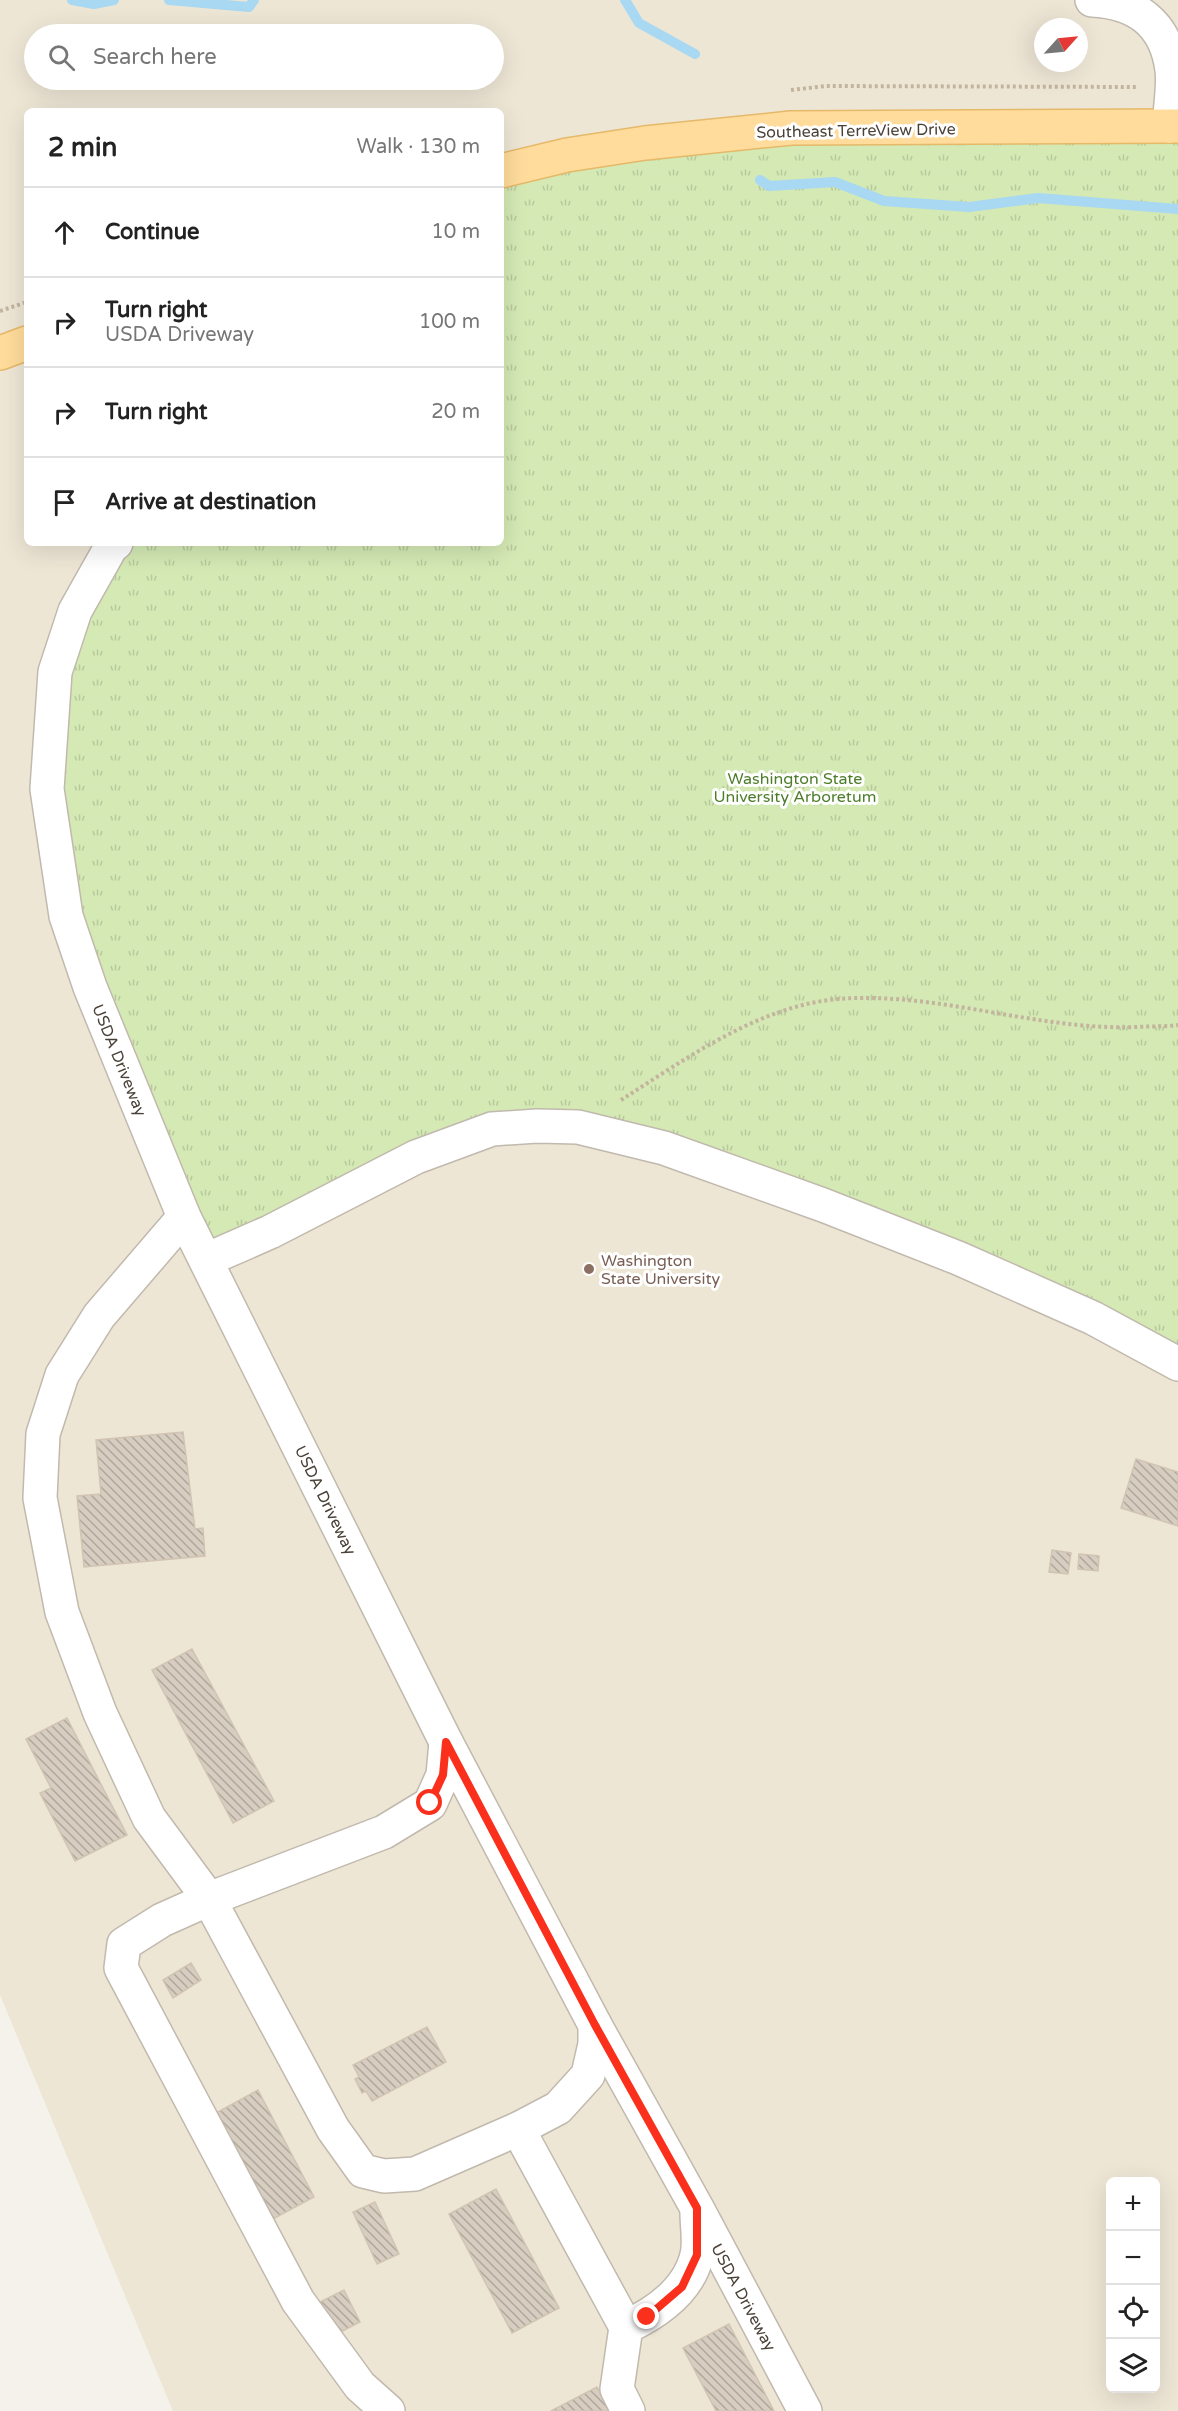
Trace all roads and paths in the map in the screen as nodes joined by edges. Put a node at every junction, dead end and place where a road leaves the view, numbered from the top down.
1 (1092, 0) edge
2 (1174, 126) edge
3 (504, 170) edge
4 (24, 303) edge
5 (0, 311) edge
6 (24, 344) edge
7 (0, 353) edge
8 (112, 546) edge
9 (1178, 1024) edge
10 (578, 1127) junction
11 (184, 1217) junction
12 (206, 1260) junction
13 (1178, 1364) edge
14 (446, 1742) junction
15 (209, 1899) junction
16 (595, 2025) junction
17 (518, 2129) junction
18 (697, 2208) junction
19 (626, 2327) junction
20 (388, 2411) edge
21 (628, 2411) edge
22 (805, 2411) edge

1 - 2 lane
2 - 3 main road, Southeast TerreView Drive
4 - 5 path
6 - 7 main road
8 - 11 lane, USDA Driveway
9 - 10 path
10 - 12 lane
10 - 13 lane
11 - 12 lane, USDA Driveway
11 - 15 lane
12 - 14 lane, USDA Driveway
14 - 15 lane
14 - 16 lane, USDA Driveway
15 - 17 lane
15 - 20 lane
16 - 17 lane
16 - 18 lane, USDA Driveway
17 - 19 lane
18 - 19 lane
18 - 22 lane, USDA Driveway
19 - 21 lane

